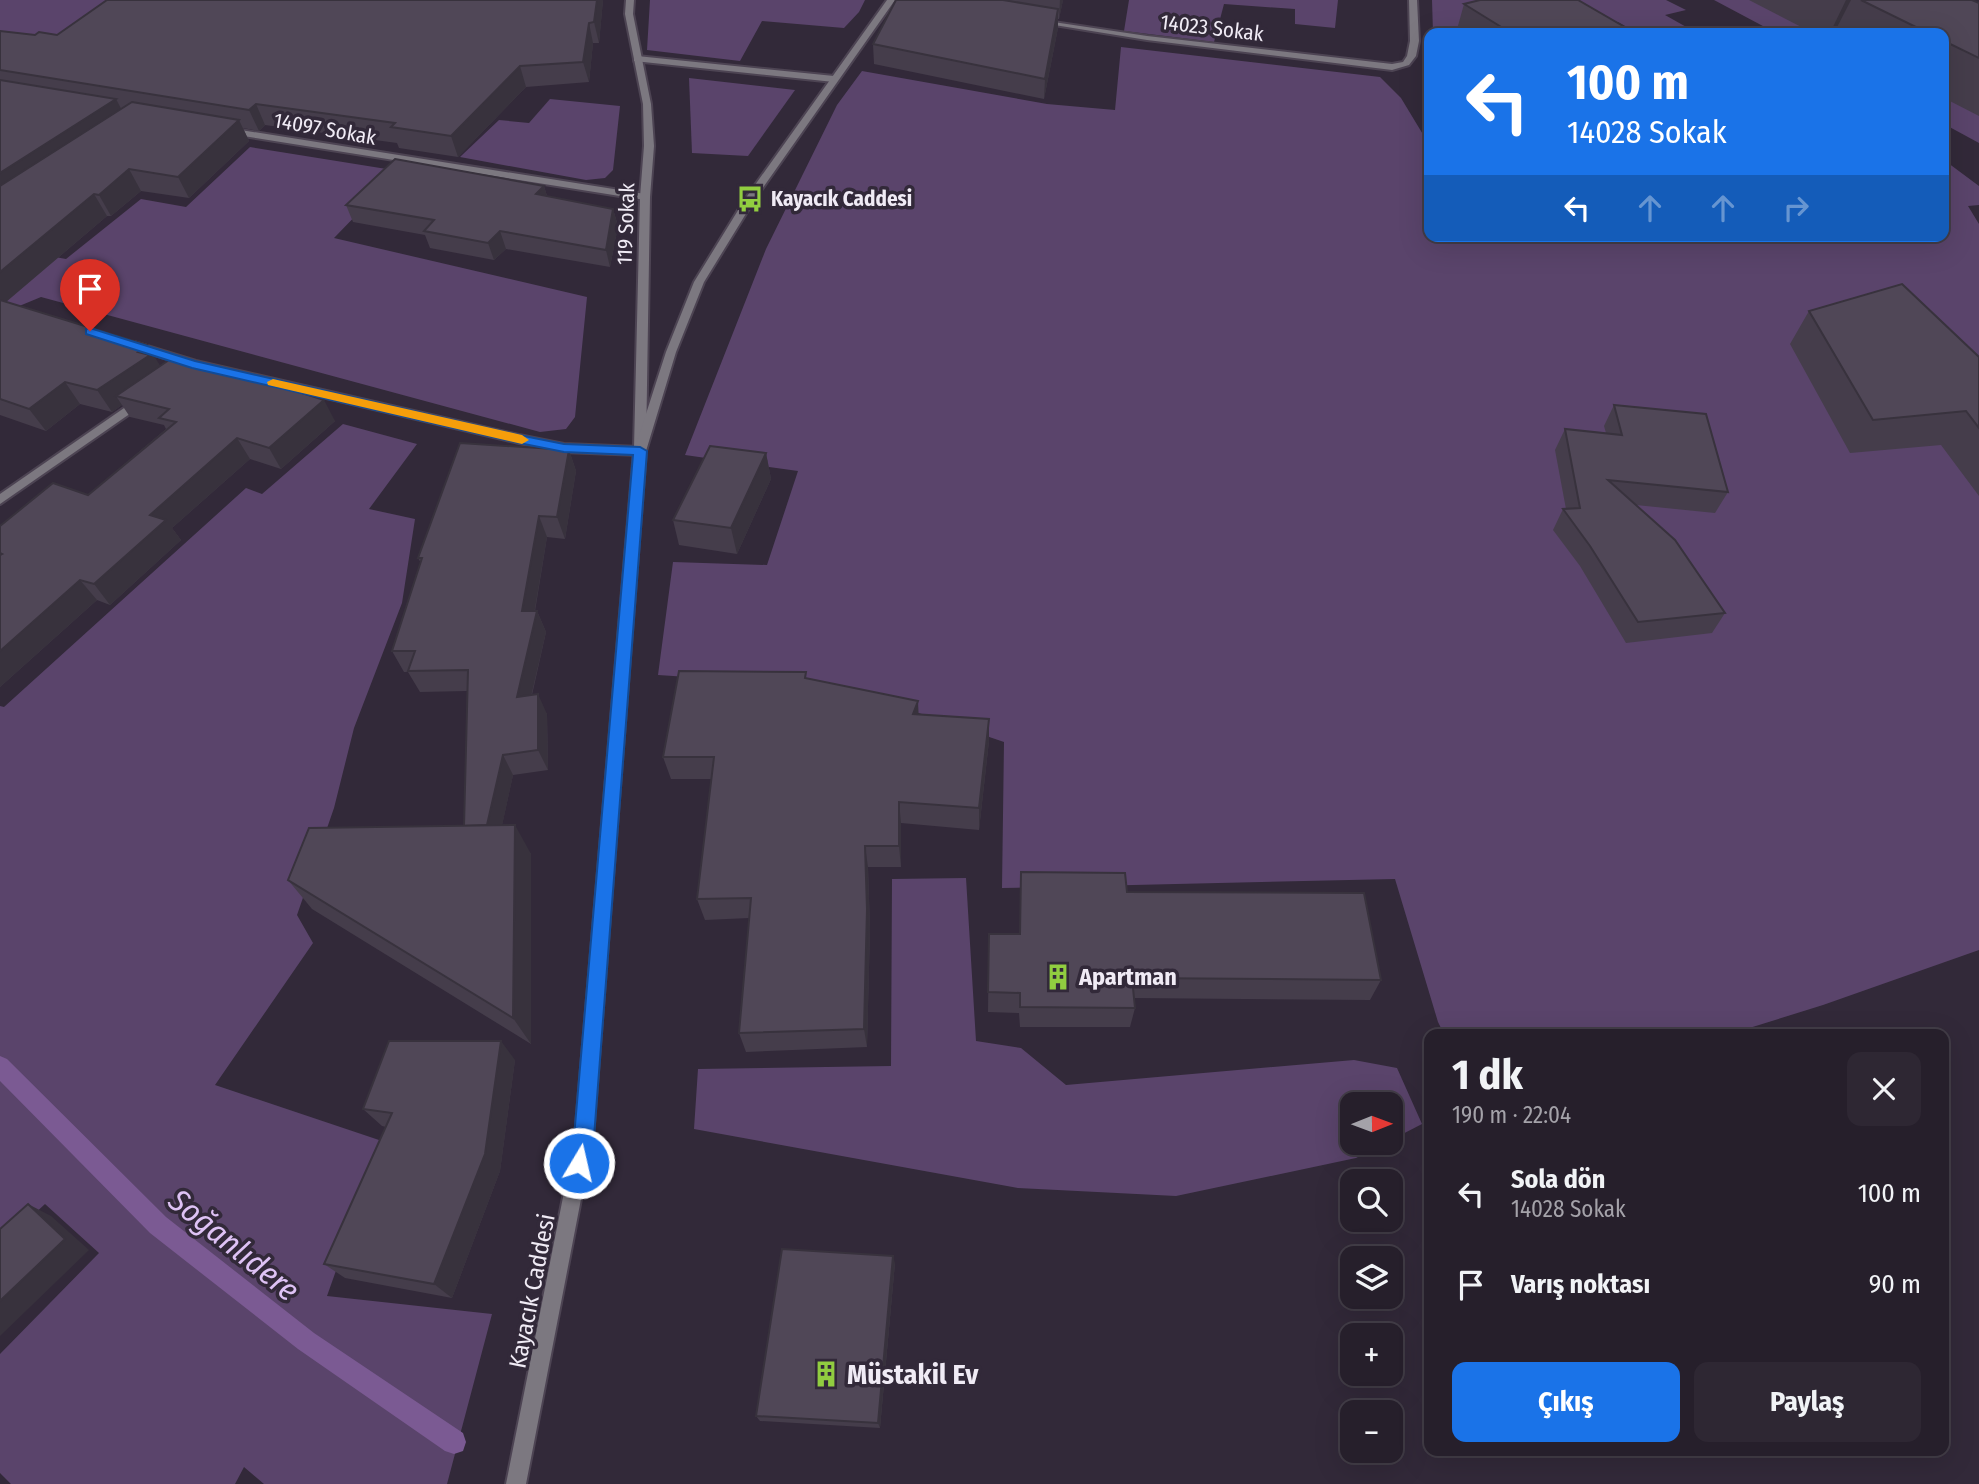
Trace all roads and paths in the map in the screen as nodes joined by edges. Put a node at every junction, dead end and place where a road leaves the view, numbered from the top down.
1 (630, 0) edge
2 (891, 0) edge
3 (1413, 0) edge
4 (1026, 19) edge
5 (637, 59) junction
6 (834, 79) junction
7 (220, 129) edge
8 (645, 197) junction
9 (116, 339) edge
10 (192, 364) junction
11 (181, 372) edge
12 (147, 396) edge
13 (640, 451) junction
14 (0, 500) edge
15 (516, 1484) edge

1 - 5 street, 119 Sokak
2 - 6 street, Kayacık Caddesi
3 - 4 street, 14023 Sokak
5 - 6 street
5 - 8 street, 119 Sokak
6 - 13 street, Kayacık Caddesi
7 - 8 street, 14097 Sokak
8 - 13 street, 119 Sokak
9 - 10 street
10 - 11 street
10 - 13 street
12 - 14 street
13 - 15 street, Kayacık Caddesi

